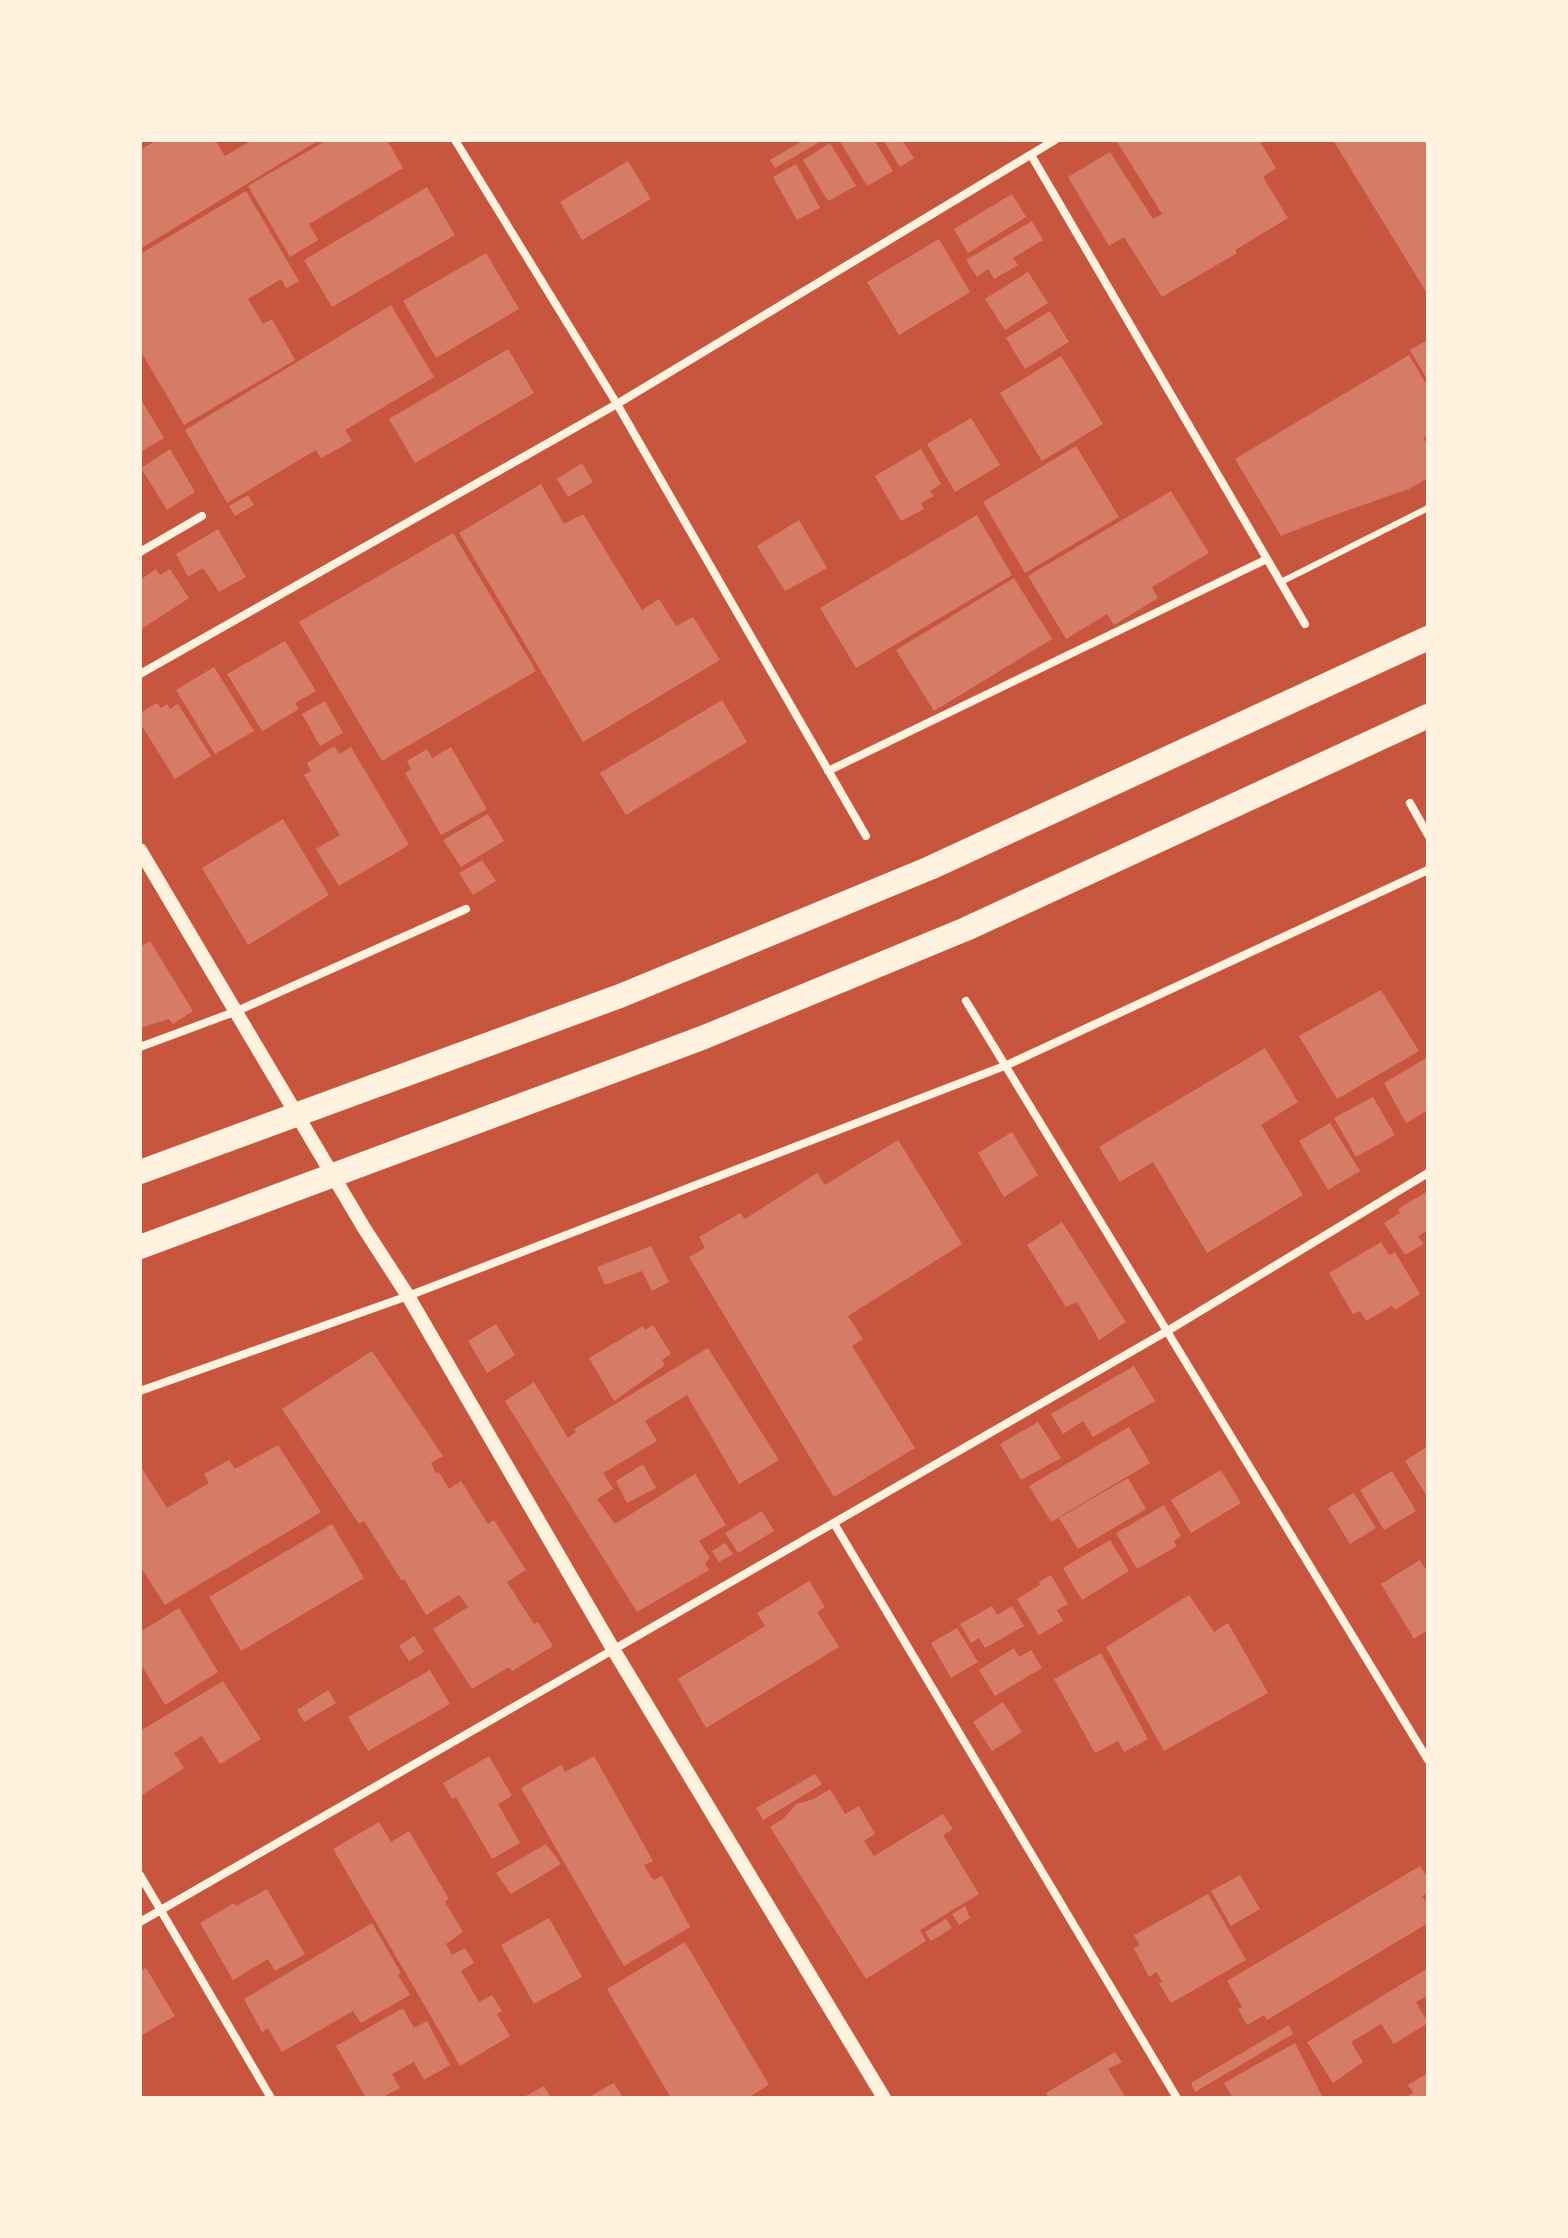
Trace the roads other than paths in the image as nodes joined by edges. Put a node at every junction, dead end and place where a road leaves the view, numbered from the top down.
1 (455, 140) edge
2 (1055, 140) edge
3 (1031, 155) junction
4 (617, 404) junction
5 (1428, 508) edge
6 (202, 516) dead end
7 (140, 552) edge
8 (1267, 559) junction
9 (1281, 582) junction
10 (1305, 624) dead end
11 (1428, 638) edge
12 (140, 674) edge
13 (1428, 716) edge
14 (828, 771) junction
15 (1410, 803) dead end
16 (1428, 835) edge
17 (866, 836) dead end
18 (140, 850) edge
19 (1428, 870) edge
20 (466, 909) dead end
21 (966, 1001) dead end
22 (237, 1011) junction
23 (140, 1047) edge
24 (1007, 1065) junction
25 (140, 1172) edge
26 (1428, 1173) edge
27 (140, 1247) edge
28 (408, 1296) junction
29 (1169, 1330) junction
30 (140, 1391) edge
31 (835, 1525) junction
32 (613, 1649) junction
33 (1428, 1760) edge
34 (140, 1875) edge
35 (160, 1910) junction
36 (140, 1922) edge
37 (271, 2098) edge
38 (884, 2098) edge
39 (1177, 2098) edge

1 - 4 street
2 - 3 street
3 - 4 street
3 - 8 street
4 - 12 street
4 - 14 street
5 - 9 lane
6 - 7 street
8 - 9 street
8 - 14 street
9 - 10 street
11 - 25 highway
13 - 27 highway
14 - 17 street
15 - 16 street
18 - 22 street
19 - 24 street
20 - 22 street
21 - 24 street
22 - 23 street
22 - 28 street
24 - 28 street
24 - 29 street
26 - 29 street
28 - 30 street
28 - 32 street
29 - 31 street
29 - 33 street
31 - 32 street
31 - 39 street
32 - 35 street
32 - 38 street
34 - 35 street
35 - 36 street
35 - 37 street

